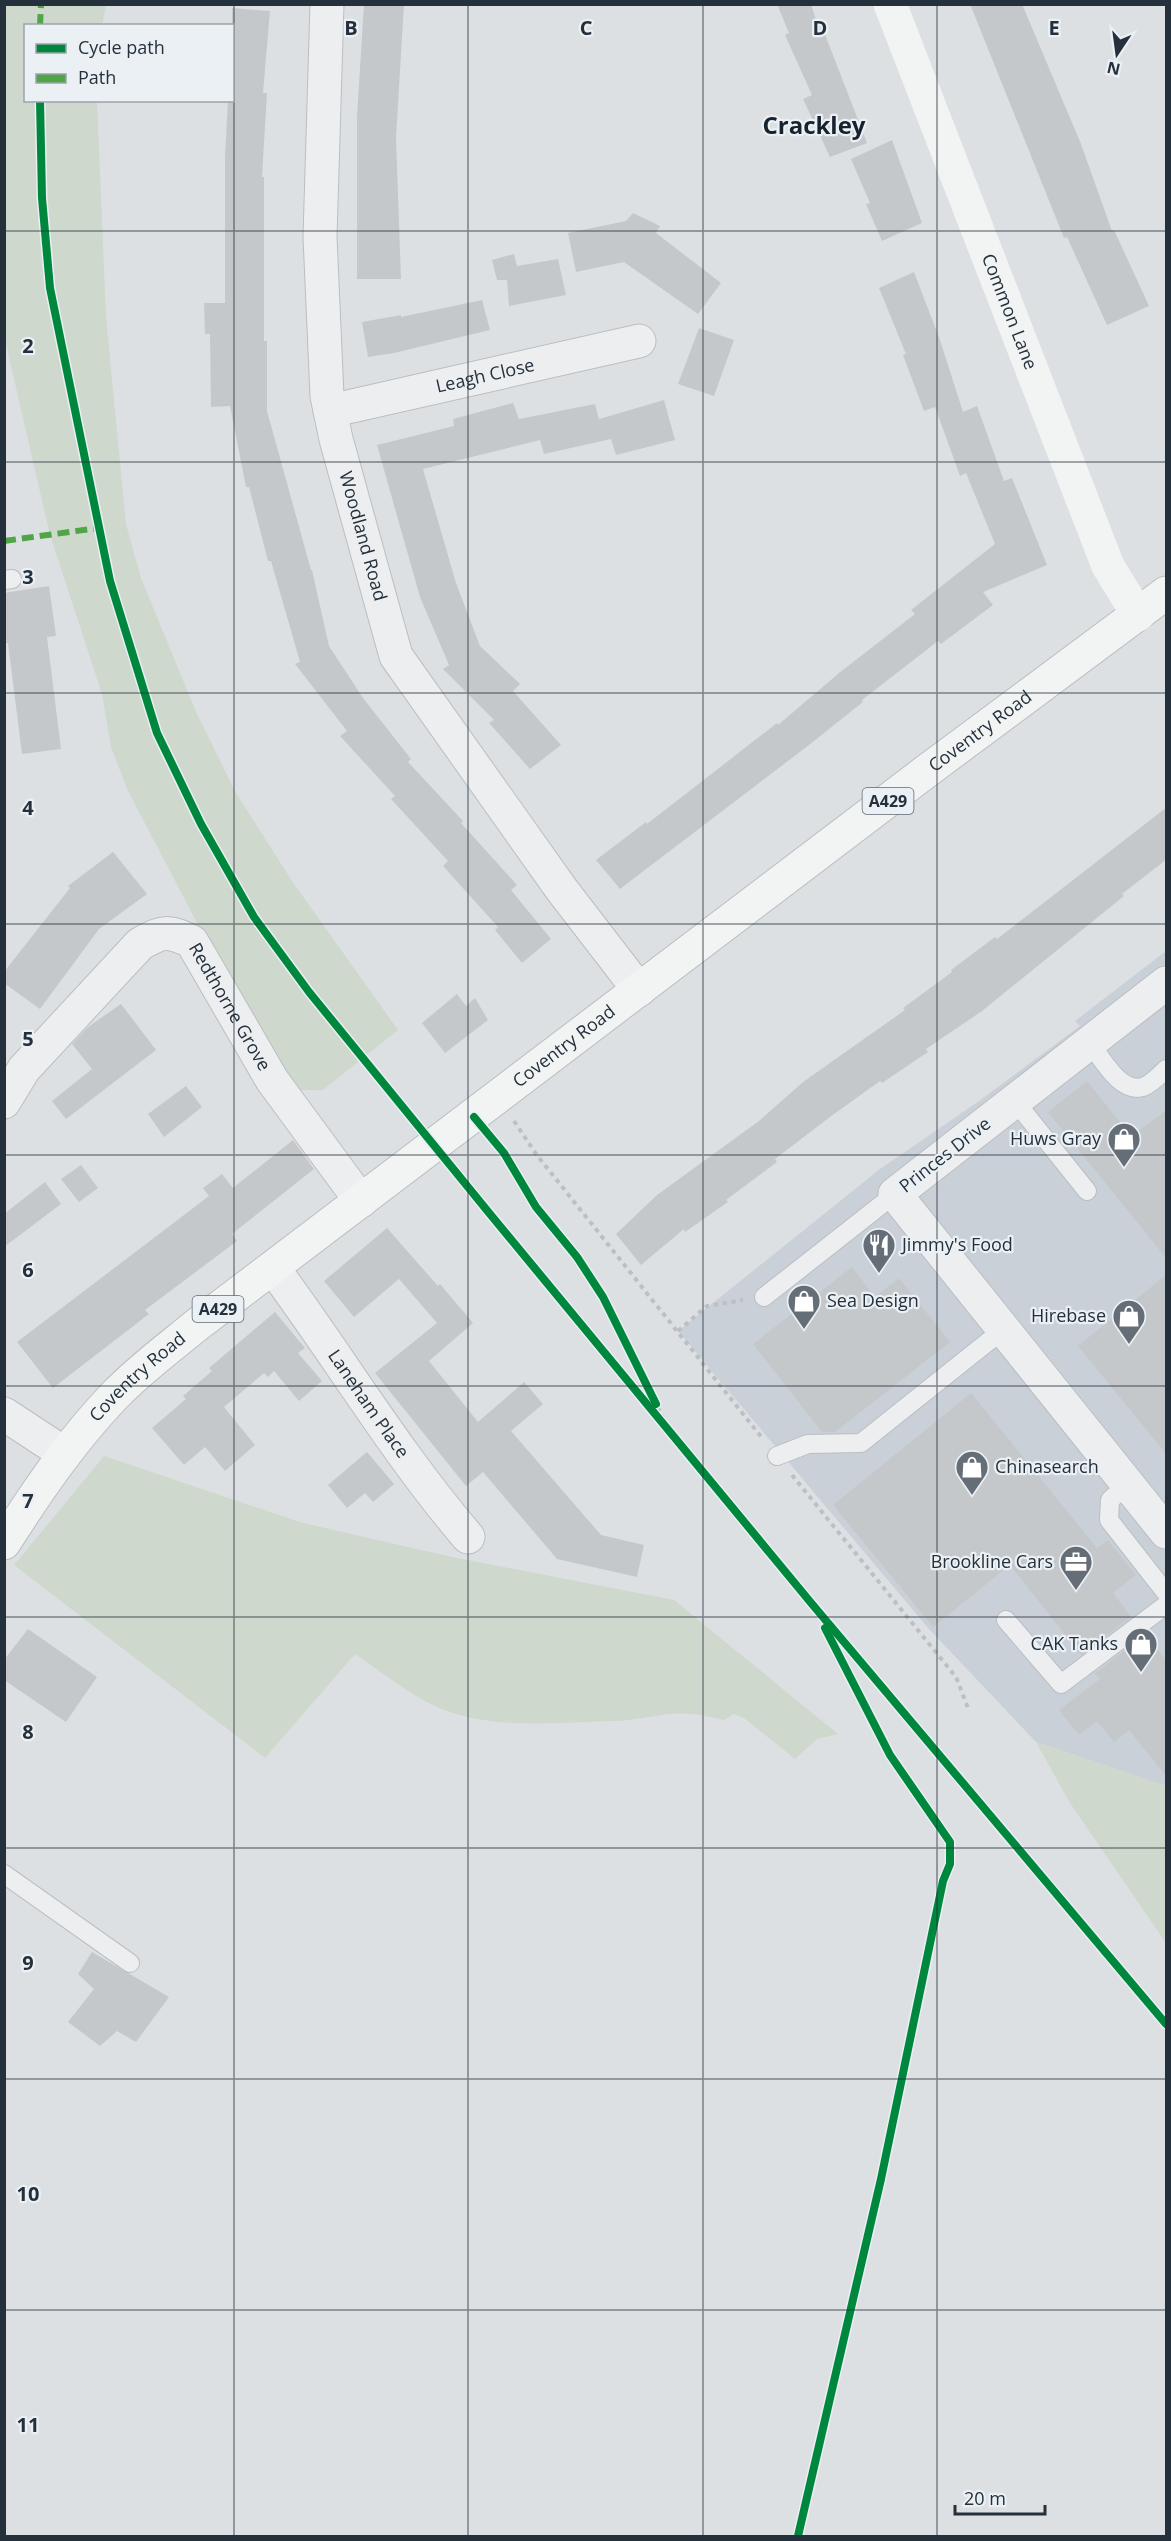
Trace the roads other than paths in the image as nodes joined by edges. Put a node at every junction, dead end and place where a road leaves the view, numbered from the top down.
1 (327, 4) edge
2 (890, 4) edge
3 (639, 341) dead end
4 (330, 411) junction
5 (1167, 593) edge
6 (1138, 615) junction
7 (1167, 983) edge
8 (639, 990) junction
9 (1090, 1043) junction
10 (1167, 1069) edge
11 (1015, 1101) junction
12 (4, 1102) edge
13 (1087, 1191) dead end
14 (895, 1194) junction
15 (361, 1201) junction
16 (273, 1269) junction
17 (764, 1297) road end
18 (1004, 1329) junction
19 (4, 1414) edge
20 (65, 1454) junction
21 (777, 1456) road end
22 (1128, 1484) junction
23 (1167, 1532) edge
24 (468, 1538) dead end
25 (4, 1543) edge
26 (1167, 1593) edge
27 (1167, 1605) edge
28 (1006, 1620) dead end
29 (4, 1874) edge
30 (130, 1963) dead end

1 - 4 street, Woodland Road
2 - 6 main road, Common Lane
3 - 4 street, Leagh Close
4 - 8 street, Woodland Road
5 - 6 main road, Coventry Road / A429
6 - 8 main road, Coventry Road / A429
7 - 9 street, Princes Drive
8 - 15 main road, Coventry Road / A429
9 - 10 lane
9 - 11 street, Princes Drive
11 - 13 lane
11 - 14 street, Princes Drive
12 - 15 street, Redthorne Grove
14 - 17 lane
14 - 18 street, Princes Drive
15 - 16 main road, Coventry Road / A429
16 - 20 main road, Coventry Road / A429
16 - 24 street, Laneham Place
18 - 21 lane
18 - 22 street, Princes Drive
19 - 20 street
20 - 25 main road, Coventry Road / A429
22 - 23 street, Princes Drive
22 - 26 lane
27 - 28 lane
29 - 30 lane

